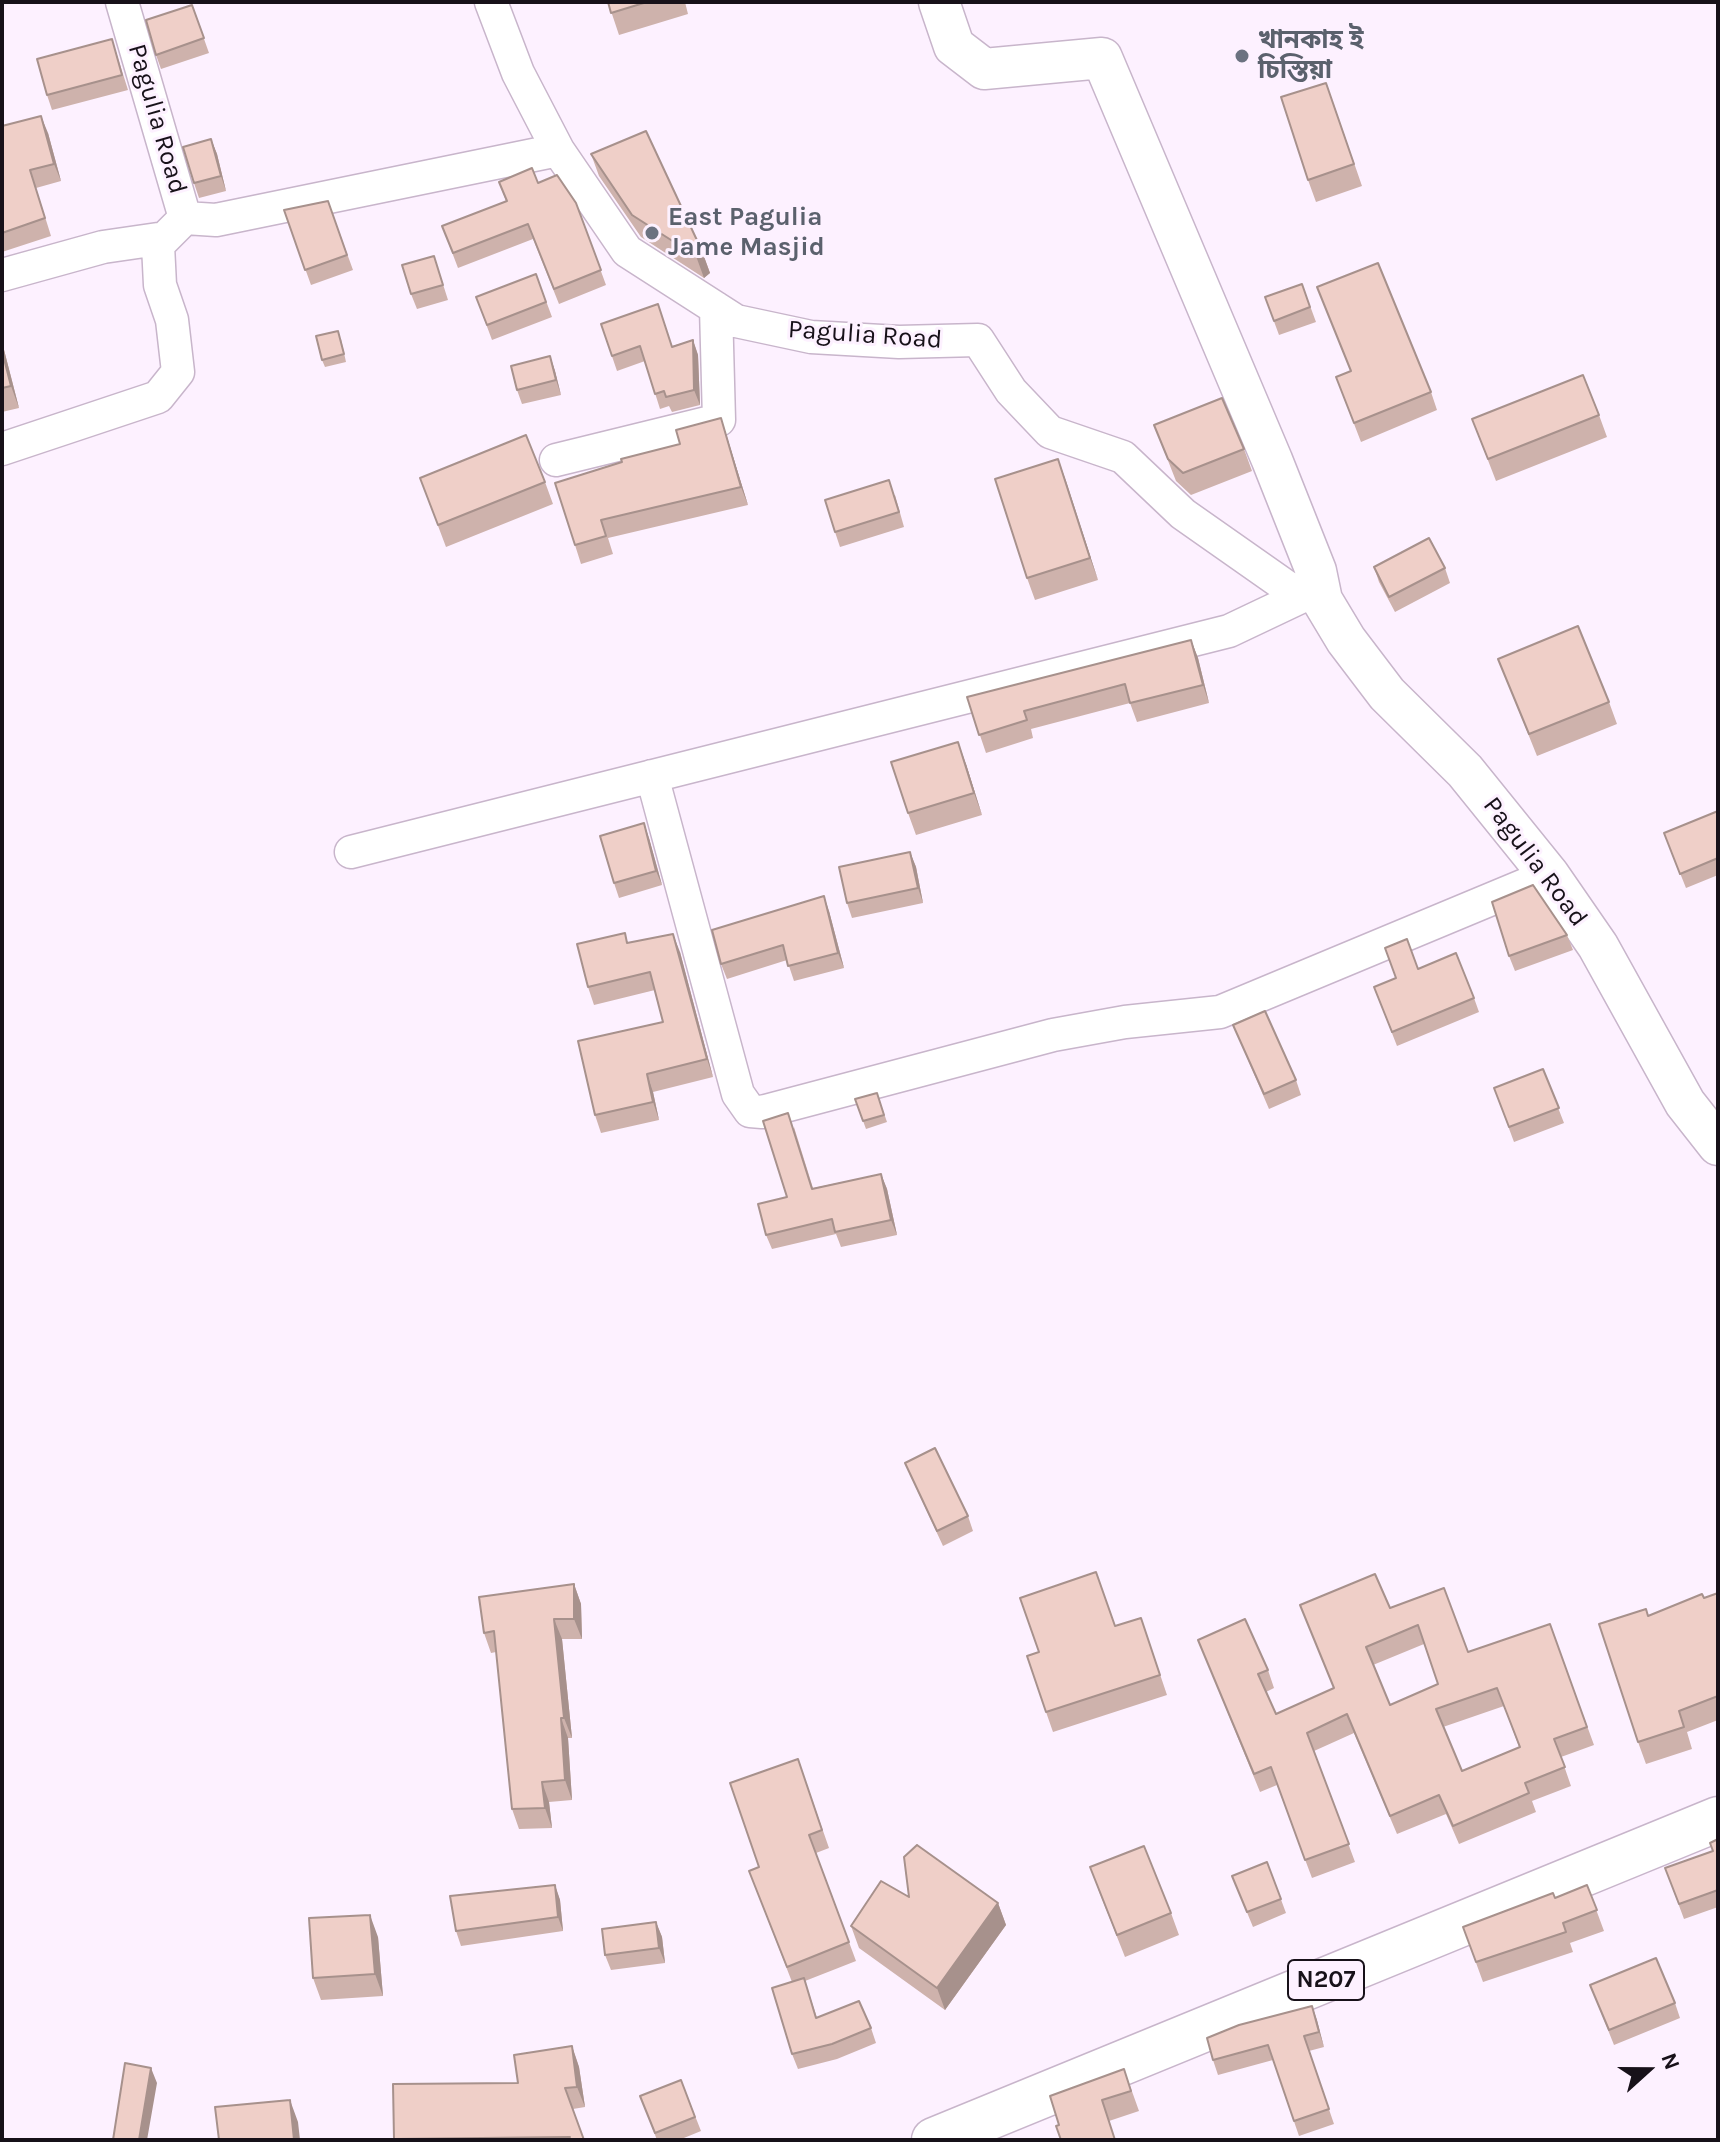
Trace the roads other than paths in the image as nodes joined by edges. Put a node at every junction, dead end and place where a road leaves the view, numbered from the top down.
1 (122, 2) edge
2 (491, 2) edge
3 (939, 2) edge
4 (558, 150) junction
5 (175, 228) junction
6 (2, 275) edge
7 (716, 308) junction
8 (2, 449) edge
9 (556, 460) dead end
10 (1315, 597) junction
11 (652, 776) junction
12 (351, 852) dead end
13 (1549, 875) junction
14 (1718, 1145) edge
15 (1718, 1819) edge
16 (934, 2140) edge

1 - 5 street, Pagulia Road
2 - 4 street
3 - 10 street, Pagulia Road
4 - 5 street, Pagulia Road
4 - 7 street, Pagulia Road
5 - 6 street
5 - 8 street
7 - 9 street
7 - 10 street, Pagulia Road
10 - 11 street
10 - 13 street, Pagulia Road
11 - 12 street
11 - 13 street
13 - 14 street, Pagulia Road
15 - 16 highway, N207

